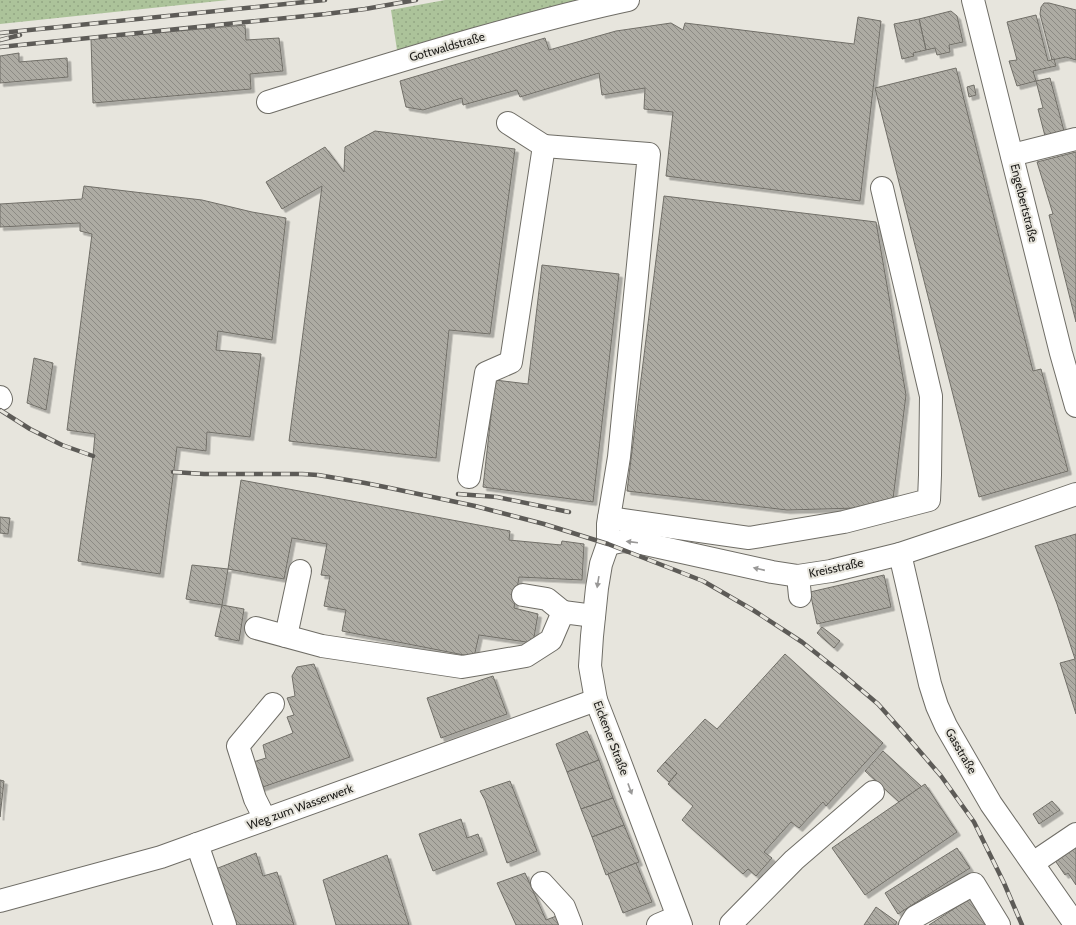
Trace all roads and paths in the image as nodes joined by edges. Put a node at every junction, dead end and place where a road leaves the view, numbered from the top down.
1 (628, 0) edge
2 (973, 0) edge
3 (268, 102) dead end
4 (508, 123) dead end
5 (1076, 139) edge
6 (544, 146) junction
7 (1012, 155) junction
8 (882, 188) dead end
9 (1076, 406) edge
10 (469, 477) dead end
11 (1076, 494) edge
12 (609, 529) junction
13 (900, 554) junction
14 (300, 570) dead end
15 (522, 595) dead end
16 (563, 612) junction
17 (594, 616) junction
18 (256, 628) dead end
19 (286, 636) junction
20 (596, 700) junction
21 (273, 704) dead end
22 (873, 792) dead end
23 (265, 819) junction
24 (1076, 834) edge
25 (197, 844) junction
26 (1032, 863) junction
27 (542, 883) dead end
28 (0, 901) edge
29 (672, 922) edge
30 (731, 924) dead end
31 (1075, 924) edge
32 (225, 925) edge
33 (571, 925) edge
34 (910, 925) edge
35 (999, 925) edge

1 - 3 street, Gottwaldstraße
2 - 7 street, Engelbertstraße
4 - 6 street
5 - 7 street
6 - 10 street
6 - 12 street, Eickener Straße
7 - 9 street, Engelbertstraße
8 - 12 street
11 - 13 street, Kreisstraße
13 -> 12 street, Kreisstraße
12 -> 17 street, Eickener Straße
13 - 26 street, Gasstraße
14 - 19 street
15 - 16 street
16 - 17 street
16 - 19 street
17 - 20 street, Eickener Straße
18 - 19 street
20 - 23 street, Weg zum Wasserwerk
20 -> 29 street, Eickener Straße
21 - 23 street
22 - 30 street
23 - 25 street, Weg zum Wasserwerk
24 - 26 street
25 - 28 street, Weg zum Wasserwerk
25 - 32 street
26 - 31 street, Gasstraße
27 - 33 street
34 - 35 street

